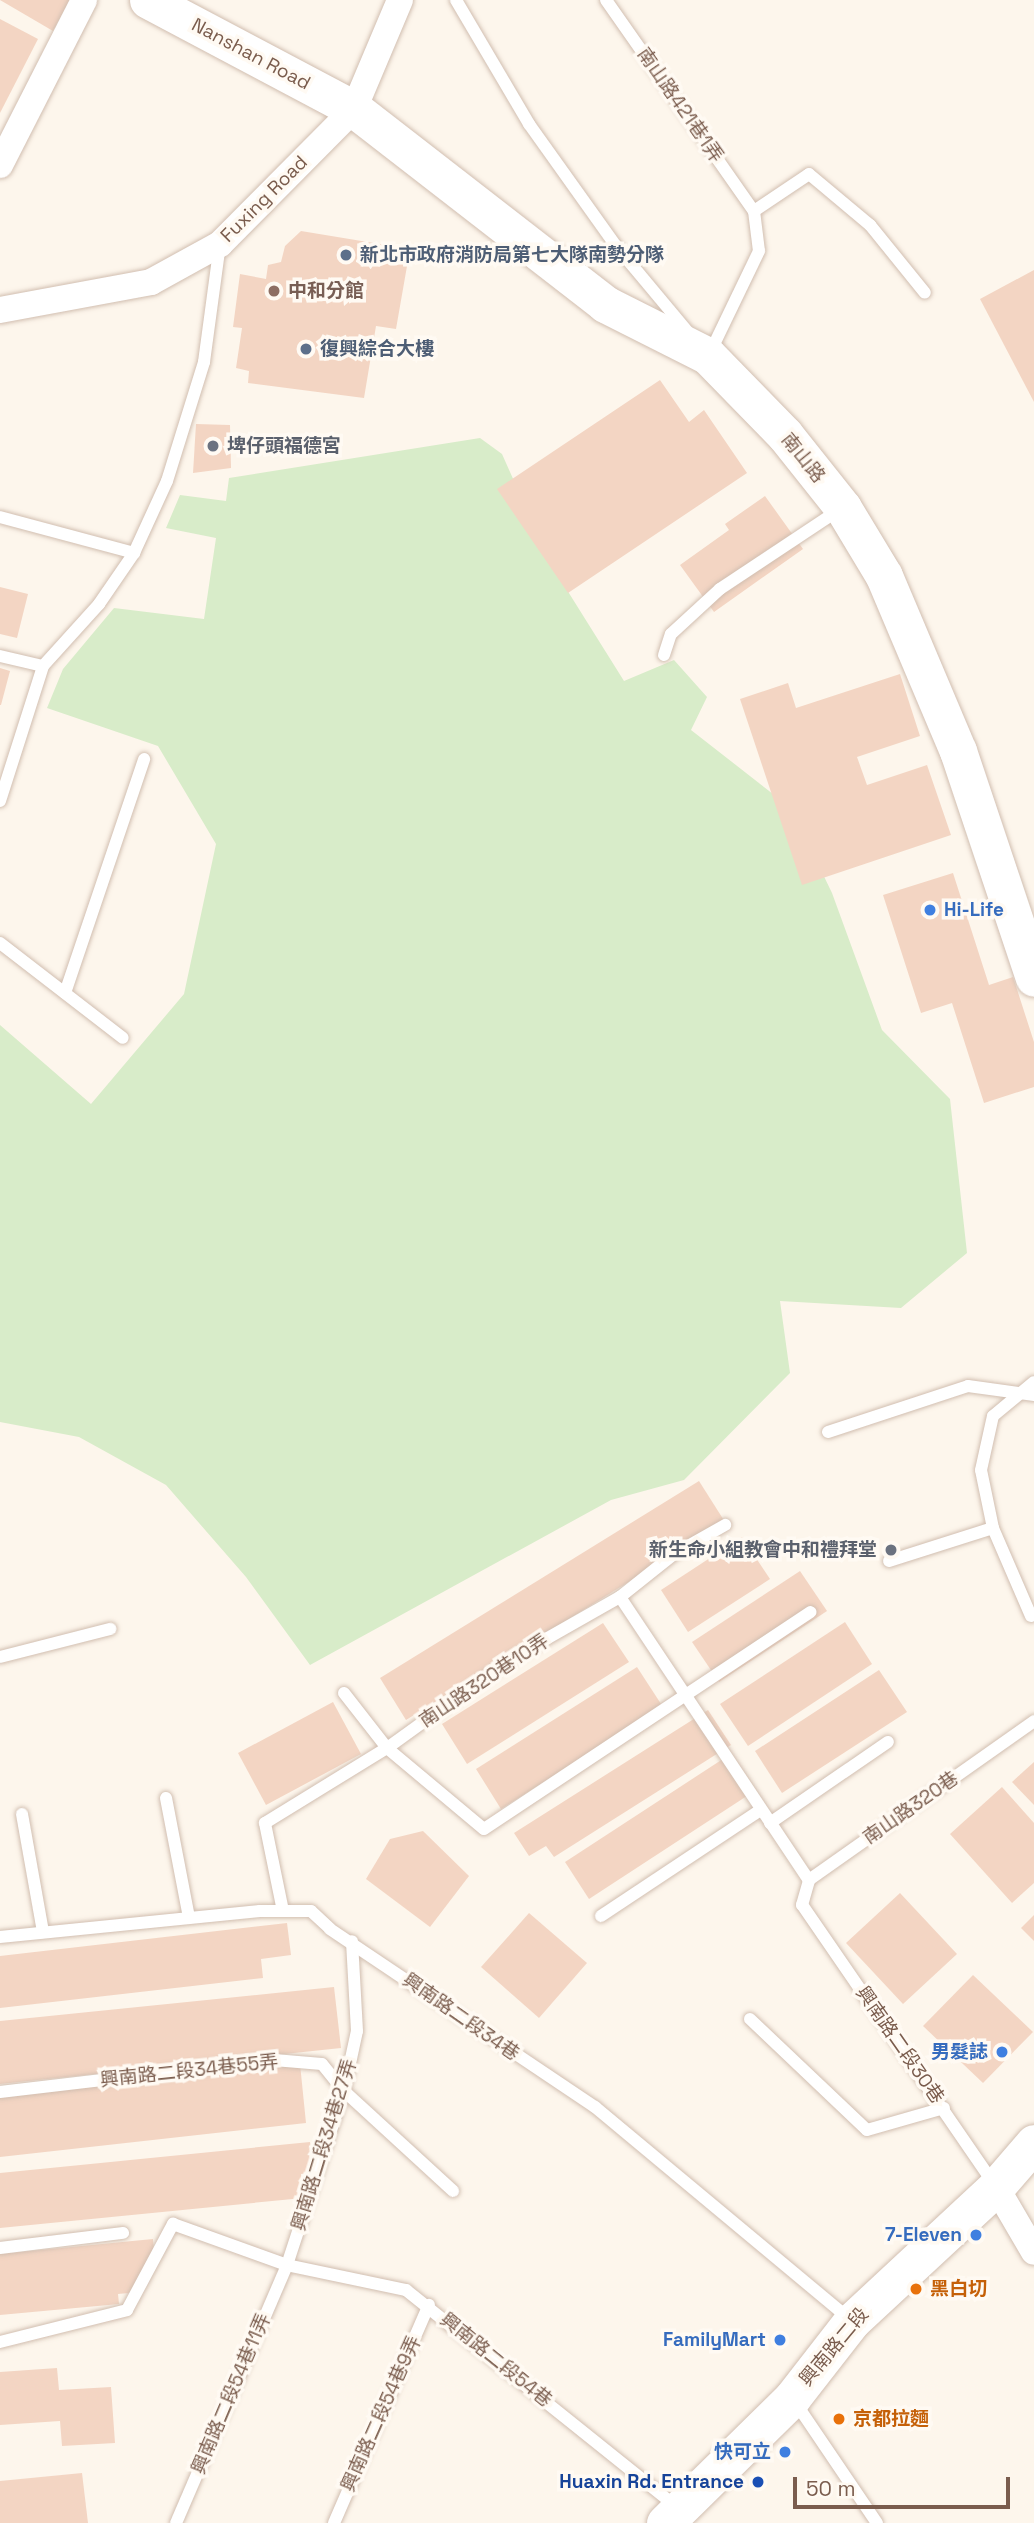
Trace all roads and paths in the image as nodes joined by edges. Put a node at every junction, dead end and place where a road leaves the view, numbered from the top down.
1 (84, 0) edge
2 (148, 0) edge
3 (400, 0) edge
4 (456, 0) edge
5 (606, 0) edge
6 (354, 109) junction
7 (0, 165) edge
8 (754, 211) junction
9 (220, 244) junction
10 (925, 293) dead end
11 (0, 310) edge
12 (708, 356) junction
13 (843, 508) junction
14 (0, 517) edge
15 (134, 553) junction
16 (0, 656) edge
17 (664, 656) dead end
18 (43, 666) junction
19 (144, 759) dead end
20 (0, 800) edge
21 (0, 943) edge
22 (1034, 978) edge
23 (65, 993) junction
24 (123, 1038) dead end
25 (1034, 1382) edge
26 (1034, 1395) edge
27 (1017, 1396) junction
28 (828, 1432) dead end
29 (725, 1525) dead end
30 (993, 1528) junction
31 (889, 1561) dead end
32 (620, 1597) junction
33 (811, 1612) dead end
34 (1031, 1616) dead end
35 (110, 1629) dead end
36 (0, 1657) edge
37 (344, 1693) dead end
38 (686, 1693) junction
39 (1034, 1720) edge
40 (888, 1742) dead end
41 (387, 1748) junction
42 (166, 1798) dead end
43 (760, 1811) junction
44 (22, 1814) dead end
45 (770, 1823) junction
46 (809, 1880) junction
47 (284, 1911) junction
48 (601, 1916) dead end
49 (189, 1917) junction
50 (43, 1932) junction
51 (0, 1937) edge
52 (352, 1941) junction
53 (750, 2019) dead end
54 (344, 2091) junction
55 (0, 2092) edge
56 (944, 2108) junction
57 (1034, 2143) edge
58 (996, 2187) junction
59 (453, 2191) dead end
60 (123, 2233) dead end
61 (0, 2248) edge
62 (1034, 2252) edge
63 (287, 2264) junction
64 (429, 2305) junction
65 (852, 2321) junction
66 (0, 2342) edge
67 (792, 2398) junction
68 (678, 2518) edge
69 (176, 2523) edge
70 (334, 2523) edge
71 (877, 2523) edge

1 - 7 street
2 - 6 street, Nanshan Road
3 - 6 street
4 - 12 lane
5 - 8 lane, 南山路421巷1弄
6 - 9 street, Fuxing Road
6 - 12 street, 南山路
8 - 10 lane
8 - 12 lane
9 - 11 street, Fuxing Road
9 - 15 lane
12 - 13 street, 南山路
13 - 17 lane
13 - 22 street, 南山路
14 - 15 lane
15 - 18 lane
16 - 18 lane
18 - 20 lane
19 - 23 lane
21 - 23 lane
23 - 24 lane
25 - 27 lane
26 - 27 lane
27 - 28 lane
27 - 30 lane
29 - 32 lane, 南山路320巷10弄
30 - 31 lane
30 - 34 lane
32 - 38 lane
32 - 41 lane, 南山路320巷10弄
33 - 38 lane
35 - 36 lane
37 - 41 lane
38 - 41 lane
38 - 43 lane
39 - 46 lane, 南山路320巷
40 - 45 lane
41 - 47 lane, 南山路320巷10弄
42 - 49 lane
43 - 45 lane
43 - 48 lane
44 - 50 lane
45 - 46 lane
46 - 56 lane, 興南路二段30巷
47 - 49 lane, 興南路二段34巷
47 - 52 lane, 興南路二段34巷
49 - 50 lane, 興南路二段34巷
50 - 51 lane, 興南路二段34巷
52 - 54 lane, 興南路二段34巷27弄
52 - 65 lane, 興南路二段34巷
53 - 56 lane
54 - 55 lane, 興南路二段34巷55弄
54 - 59 lane, 興南路二段34巷55弄
54 - 63 lane, 興南路二段34巷27弄
56 - 58 lane, 興南路二段30巷
57 - 58 street, 興南路二段
58 - 62 street
58 - 65 street, 興南路二段
60 - 61 lane
63 - 64 lane, 興南路二段54巷
63 - 66 lane, 興南路二段54巷
63 - 69 lane, 興南路二段54巷11弄
64 - 68 lane, 興南路二段54巷
64 - 70 lane, 興南路二段54巷9弄
65 - 67 street, 興南路二段
67 - 68 street, 興南路二段
67 - 71 lane

